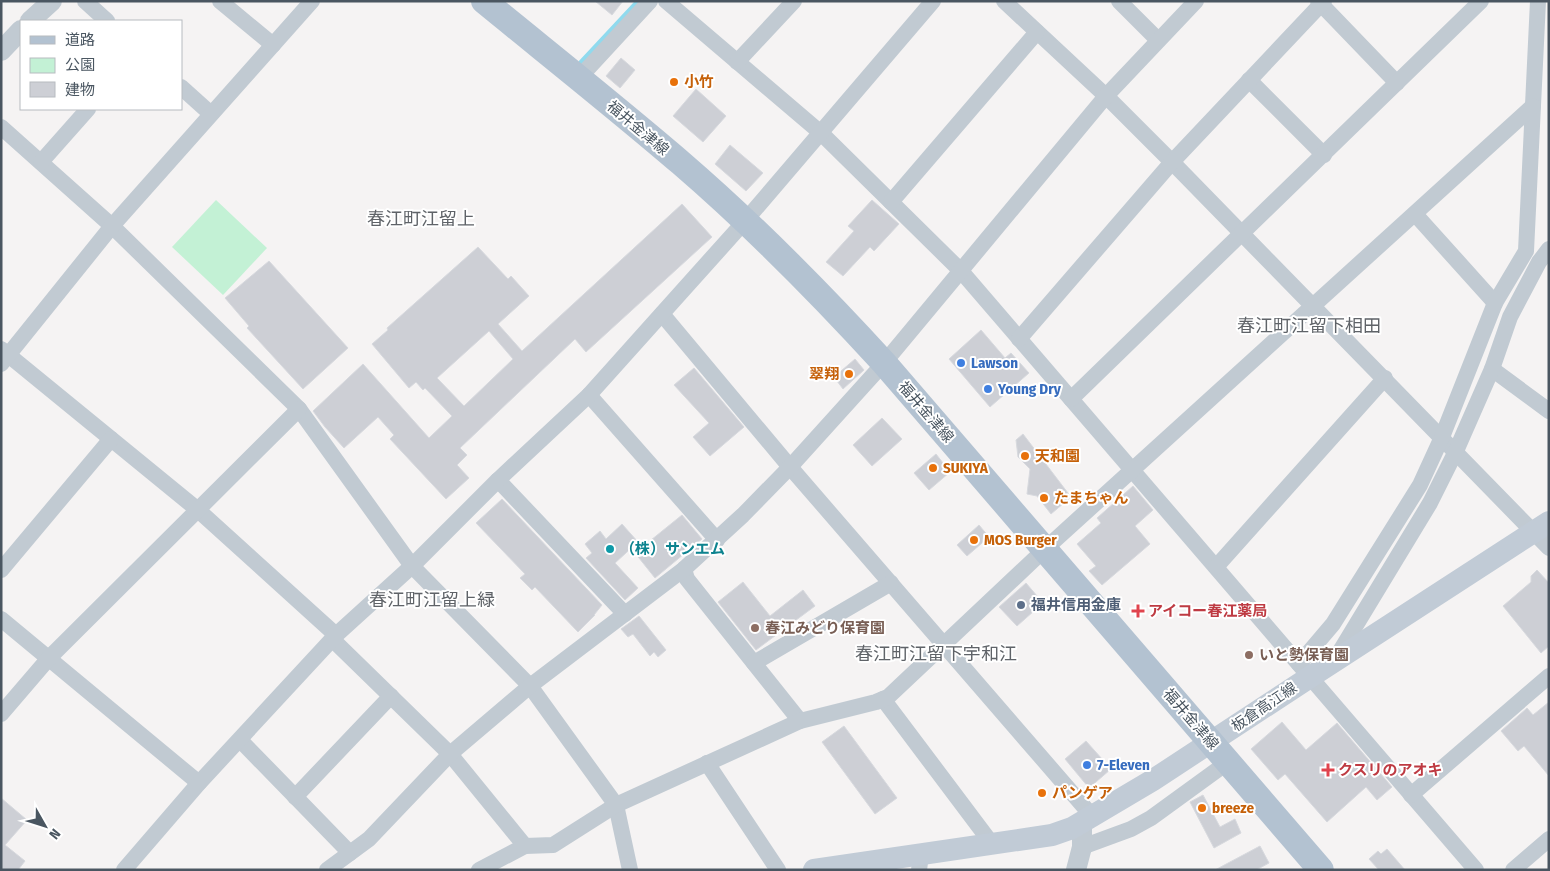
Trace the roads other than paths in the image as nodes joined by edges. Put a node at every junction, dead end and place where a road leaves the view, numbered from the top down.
1 (52, 1) edge
2 (84, 1) edge
3 (220, 1) edge
4 (312, 1) edge
5 (484, 1) edge
6 (650, 1) edge
7 (666, 1) edge
8 (794, 1) edge
9 (933, 1) edge
10 (1004, 1) edge
11 (1119, 1) edge
12 (1196, 1) edge
13 (1481, 1) edge
14 (1538, 1) edge
15 (1321, 2) edge
16 (31, 20) edge
17 (106, 20) edge
18 (20, 31) edge
19 (1037, 32) junction
20 (1158, 40) junction
21 (273, 45) junction
22 (1, 52) edge
23 (737, 62) junction
24 (579, 78) junction
25 (1249, 80) junction
26 (1397, 83) junction
27 (182, 88) edge
28 (1106, 96) junction
29 (1533, 106) junction
30 (87, 110) edge
31 (212, 114) junction
32 (1, 127) edge
33 (821, 133) junction
34 (1324, 155) junction
35 (41, 162) junction
36 (1172, 162) junction
37 (891, 202) junction
38 (1415, 214) junction
39 (745, 221) junction
40 (112, 226) junction
41 (1243, 234) junction
42 (1548, 252) edge
43 (960, 271) junction
44 (1495, 303) junction
45 (1314, 306) junction
46 (662, 314) junction
47 (1019, 339) junction
48 (4, 356) edge
49 (884, 363) junction
50 (1492, 369) junction
51 (1385, 378) junction
52 (589, 395) junction
53 (1071, 399) junction
54 (299, 409) junction
55 (1549, 411) edge
56 (1442, 436) junction
57 (112, 439) junction
58 (1456, 451) junction
59 (790, 467) junction
60 (1133, 470) junction
61 (498, 480) junction
62 (198, 510) junction
63 (1544, 534) edge
64 (717, 540) junction
65 (1044, 550) junction
66 (412, 566) junction
67 (1216, 567) junction
68 (684, 569) junction
69 (1, 570) edge
70 (891, 583) junction
71 (625, 614) junction
72 (1, 620) edge
73 (334, 637) junction
74 (944, 645) junction
75 (49, 658) junction
76 (1333, 662) junction
77 (754, 663) junction
78 (1304, 671) junction
79 (1549, 676) edge
80 (530, 686) junction
81 (391, 696) junction
82 (882, 699) junction
83 (1, 714) edge
84 (800, 721) junction
85 (240, 740) junction
86 (1211, 742) junction
87 (450, 754) junction
88 (1228, 762) junction
89 (708, 763) junction
90 (199, 783) junction
91 (1411, 795) junction
92 (295, 798) junction
93 (616, 805) junction
94 (1087, 819) junction
95 (1549, 839) edge
96 (992, 844) junction
97 (525, 846) junction
98 (1082, 847) junction
99 (350, 853) junction
100 (920, 862) edge
101 (1313, 868) edge
102 (124, 870) edge
103 (327, 870) edge
104 (479, 870) edge
105 (630, 870) edge
106 (778, 870) edge
107 (814, 870) edge
108 (1076, 870) edge
109 (1476, 870) edge
110 (1513, 870) edge

1 - 16 street
2 - 17 street
3 - 21 street
4 - 21 street
5 - 24 main road, 福井金津線
6 - 24 street
7 - 23 street
8 - 23 street
9 - 33 street
10 - 19 street
11 - 20 street
12 - 20 street
13 - 26 street
14 - 29 street
15 - 25 street
15 - 26 street
18 - 22 street
19 - 28 street
19 - 37 street
20 - 28 street
21 - 31 street
23 - 33 street
24 - 39 main road, 福井金津線
25 - 34 street
25 - 36 street
26 - 34 street
27 - 31 street
28 - 36 street
28 - 43 street
29 - 38 street
29 - 44 street
30 - 35 street
31 - 40 street
32 - 35 street
33 - 37 street
33 - 39 street
34 - 41 street
35 - 40 street
36 - 41 street
36 - 47 street
37 - 43 street
38 - 44 street
38 - 45 street
39 - 46 street
39 - 49 main road, 福井金津線
40 - 48 street
40 - 54 street
41 - 45 street
41 - 53 street
42 - 50 street
43 - 47 street
43 - 49 street
44 - 56 street
45 - 51 street
45 - 60 street
46 - 52 street
46 - 59 street
47 - 53 street
48 - 57 street
49 - 59 street
49 - 65 main road, 福井金津線
50 - 55 street
50 - 58 street
51 - 56 street
51 - 67 street
52 - 61 street
52 - 64 street
53 - 60 street
54 - 62 street
54 - 66 street
56 - 58 street
56 - 78 street
57 - 62 street
57 - 69 street
58 - 63 street
58 - 76 street
59 - 64 street
59 - 70 street
60 - 65 street
60 - 67 street
61 - 66 street
61 - 71 street
62 - 73 street
62 - 75 street
63 - 76 main road, 板倉高江線
64 - 68 street
65 - 74 street
65 - 86 main road, 福井金津線
66 - 73 street
66 - 80 street
67 - 78 street
68 - 71 street
68 - 77 street
70 - 74 street
70 - 77 street
71 - 80 street
72 - 75 street
73 - 81 street
73 - 85 street
74 - 82 street
74 - 94 street
75 - 83 street
75 - 90 street
76 - 78 main road, 板倉高江線
77 - 84 street
78 - 86 main road, 板倉高江線
78 - 91 street
79 - 91 street
80 - 87 street
80 - 93 street
81 - 87 street
81 - 92 street
82 - 84 street
82 - 96 street
84 - 89 street
85 - 90 street
85 - 92 street
86 - 88 main road, 福井金津線
86 - 94 main road, 板倉高江線
87 - 97 street
87 - 99 street
88 - 98 street
88 - 101 main road, 福井金津線
89 - 93 street
89 - 106 street
90 - 102 street
91 - 109 street
92 - 99 street
93 - 97 street
93 - 105 street
94 - 96 main road, 板倉高江線
94 - 98 street
95 - 110 street
96 - 100 main road, 板倉高江線
97 - 104 street
98 - 108 street
99 - 103 street
100 - 107 main road, 板倉高江線

